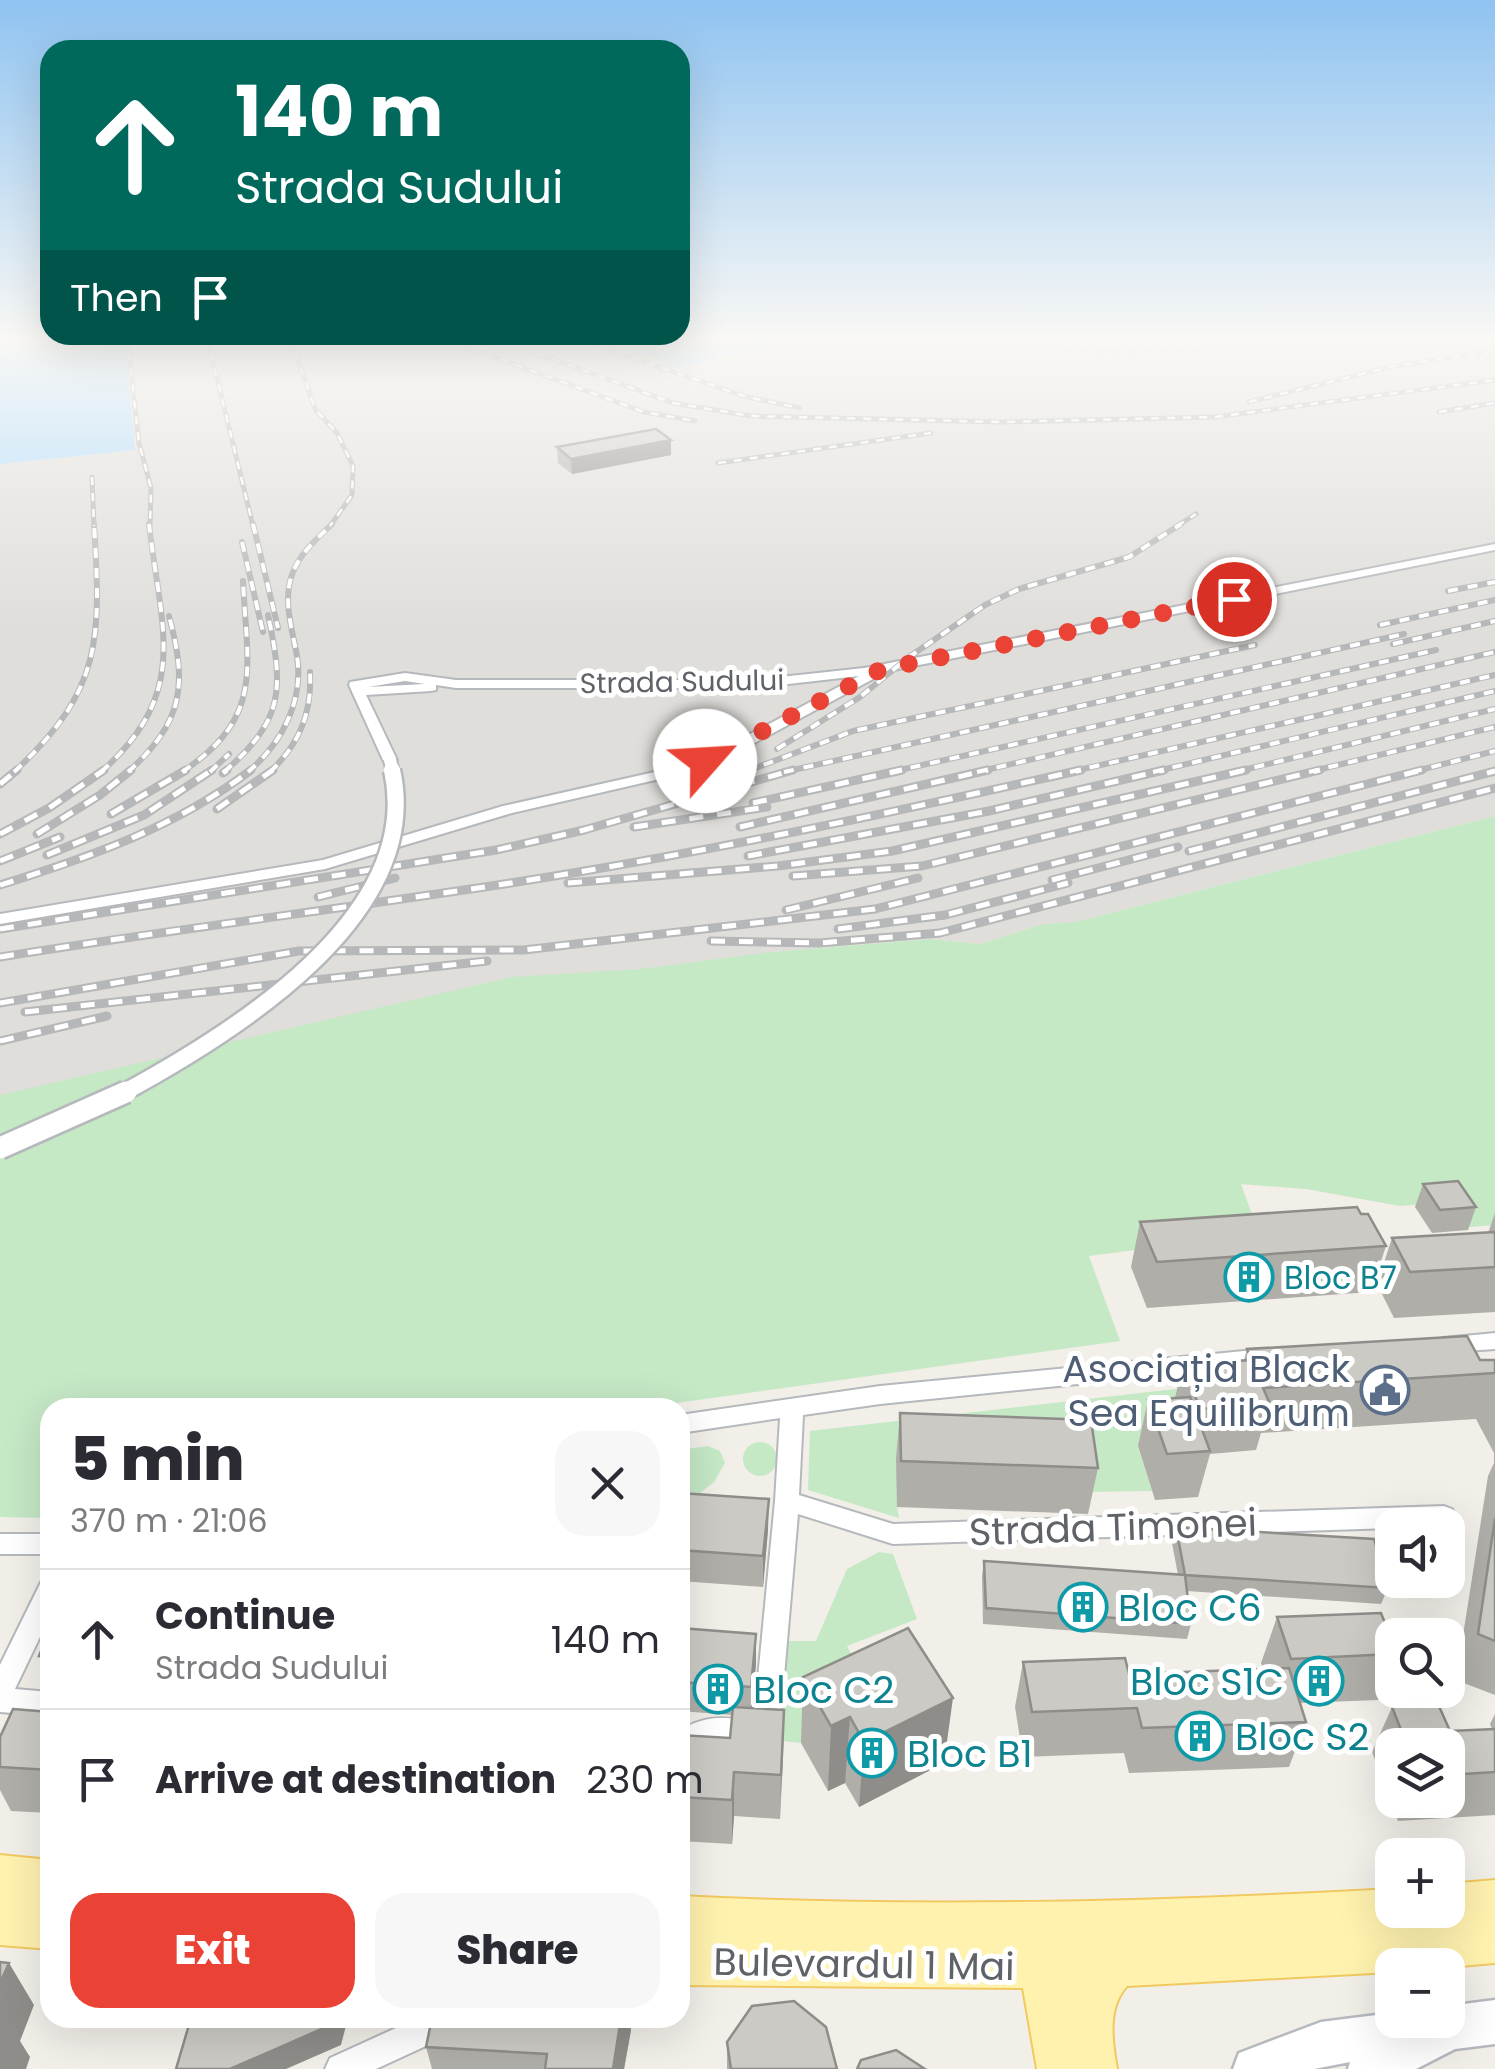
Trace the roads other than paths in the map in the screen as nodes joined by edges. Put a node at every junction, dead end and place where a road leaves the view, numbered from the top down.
1 (1495, 547) edge
2 (882, 669) junction
3 (456, 684) junction
4 (357, 688) junction
5 (404, 692) junction
6 (371, 716) junction
7 (0, 919) edge
8 (0, 1148) edge
9 (1495, 1341) edge
10 (1436, 1346) edge
11 (1296, 1355) edge
12 (792, 1406) junction
13 (690, 1422) edge
14 (787, 1501) junction
15 (1375, 1518) edge
16 (0, 1544) edge
17 (40, 1544) edge
18 (40, 1610) edge
19 (0, 1692) edge
20 (0, 1700) edge
21 (40, 1703) edge
22 (690, 1738) edge
23 (0, 1878) edge
24 (40, 1881) edge
25 (1495, 1903) edge
26 (1465, 1906) edge
27 (1375, 1913) edge
28 (690, 1920) edge
29 (0, 1922) edge
30 (40, 1925) edge
31 (1495, 1940) edge
32 (1042, 1945) junction
33 (690, 1961) edge
34 (1115, 1964) junction
35 (1474, 2024) edge
36 (430, 2028) edge
37 (341, 2069) edge
38 (1062, 2069) edge
39 (1092, 2069) edge
40 (1255, 2069) edge
41 (1370, 2069) edge

1 - 2 street, Strada Sudului
2 - 3 street, Strada Sudului
2 - 7 street
3 - 4 street, Strada Sudului
3 - 5 street, Strada Sudului
4 - 5 street, Strada Sudului
4 - 6 street
5 - 6 street, Strada Sudului
6 - 8 street, bridge
9 - 10 street
11 - 12 street
12 - 13 street
12 - 14 street
14 - 15 street, Strada Timonei
14 - 22 street
16 - 17 street
18 - 19 street
20 - 21 street
23 - 24 main road
25 - 26 main road
27 - 32 main road
28 - 32 main road, Bulevardul 1 Mai
29 - 30 main road
31 - 34 main road
32 - 33 main road, Bulevardul 1 Mai
32 - 34 main road
32 - 38 main road
34 - 39 main road
35 - 40 street
35 - 41 street
36 - 37 street

